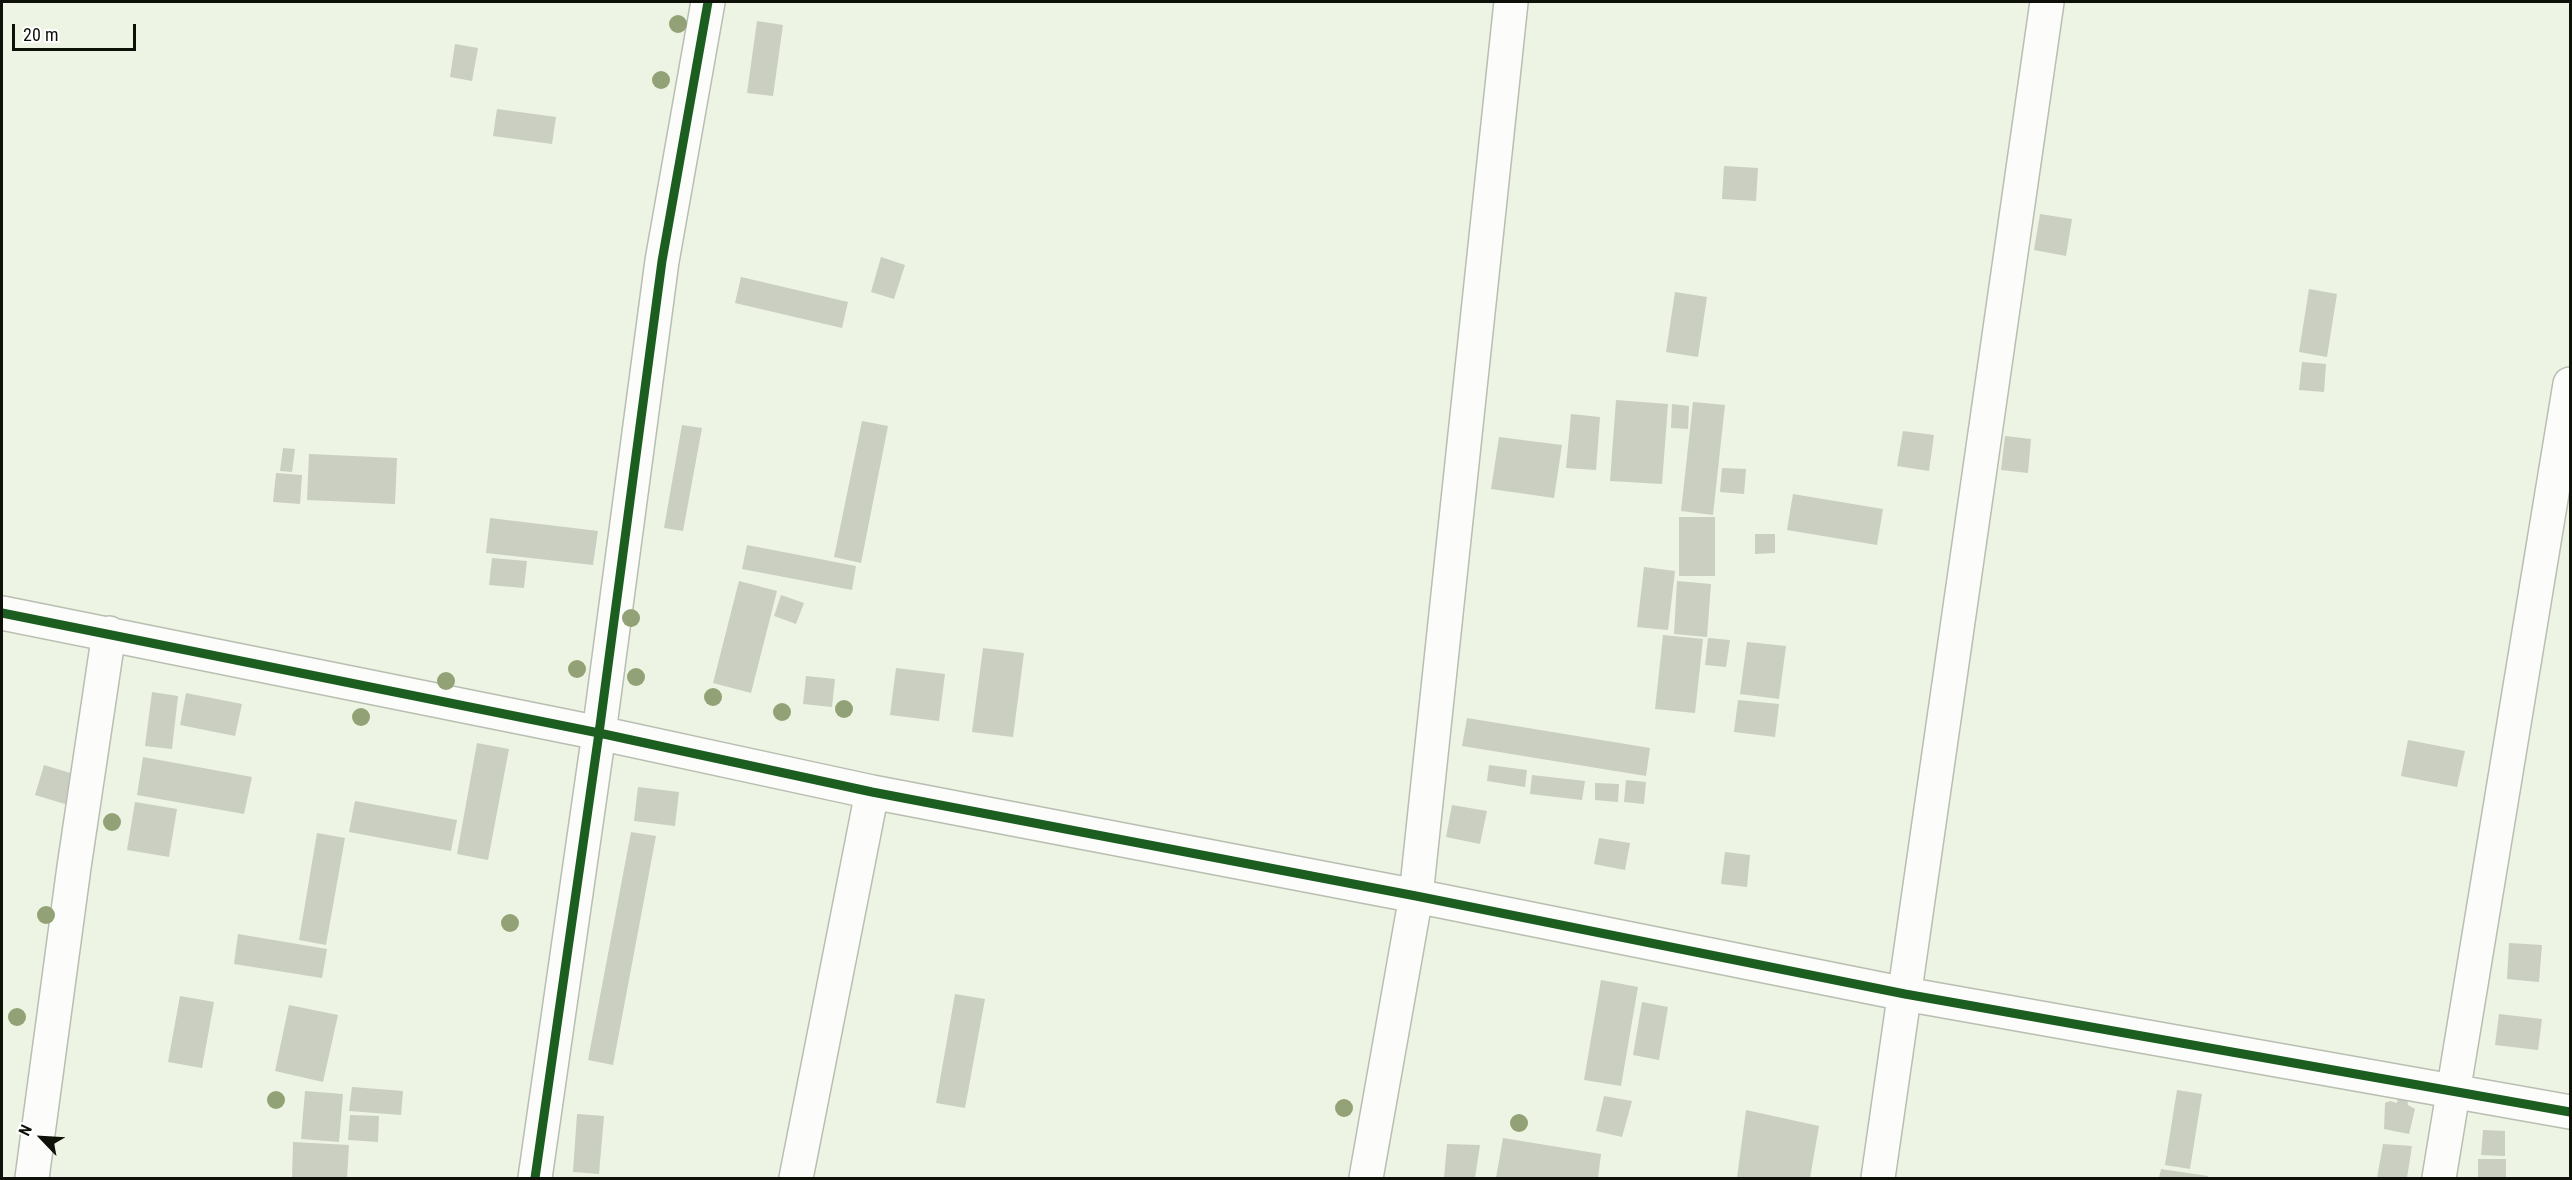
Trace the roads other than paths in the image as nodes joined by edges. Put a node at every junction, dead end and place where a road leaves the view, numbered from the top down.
1 (708, 2) edge
2 (1511, 2) edge
3 (2046, 2) edge
4 (2571, 384) edge
5 (2, 613) edge
6 (110, 633) junction
7 (599, 733) junction
8 (872, 792) junction
9 (1416, 896) junction
10 (1905, 994) junction
11 (2453, 1091) junction
12 (2571, 1112) edge
13 (32, 1179) edge
14 (535, 1179) edge
15 (796, 1179) edge
16 (1366, 1179) edge
17 (1878, 1179) edge
18 (2439, 1179) edge

1 - 7 street
2 - 9 street
3 - 10 street
4 - 11 street
5 - 6 street
6 - 7 street
6 - 13 street
7 - 8 street
7 - 14 street
8 - 9 street
8 - 15 street
9 - 10 street
9 - 16 street
10 - 11 street
10 - 17 street
11 - 12 street
11 - 18 street

